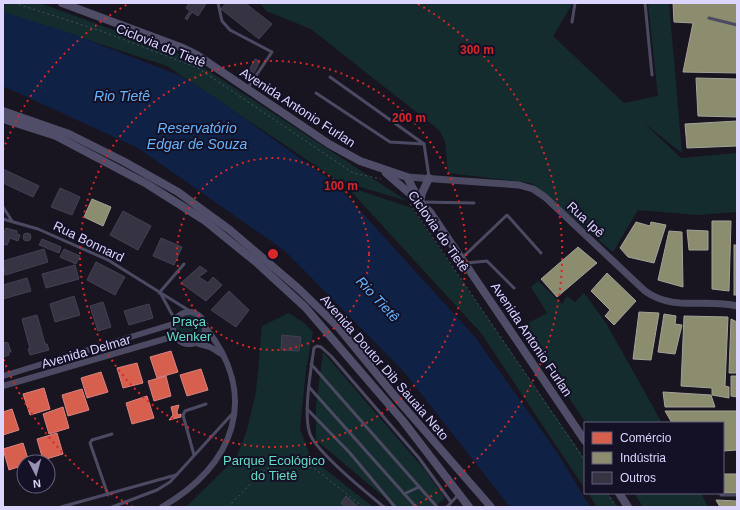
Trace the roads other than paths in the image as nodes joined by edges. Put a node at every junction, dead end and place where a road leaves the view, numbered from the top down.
1 (62, 3) edge
2 (218, 3) edge
3 (575, 3) edge
4 (645, 3) edge
5 (709, 18) dead end
6 (572, 22) dead end
7 (737, 25) edge
8 (652, 75) dead end
9 (330, 76) dead end
10 (247, 89) junction
11 (316, 93) dead end
12 (3, 111) edge
13 (3, 120) edge
14 (424, 144) junction
15 (382, 170) junction
16 (407, 177) junction
17 (429, 178) junction
18 (420, 202) junction
19 (474, 203) dead end
20 (3, 207) edge
21 (430, 212) junction
22 (3, 219) edge
23 (12, 221) junction
24 (541, 253) dead end
25 (464, 261) junction
26 (184, 264) dead end
27 (514, 288) dead end
28 (160, 293) junction
29 (737, 306) edge
30 (193, 313) junction
31 (174, 322) junction
32 (205, 327) junction
33 (175, 336) junction
34 (196, 343) junction
35 (225, 356) junction
36 (312, 364) junction
37 (3, 376) edge
38 (3, 386) edge
39 (309, 387) junction
40 (206, 404) dead end
41 (307, 409) junction
42 (235, 410) junction
43 (112, 434) dead end
44 (584, 440) edge
45 (194, 455) junction
46 (176, 474) junction
47 (472, 484) junction
48 (419, 487) junction
49 (458, 493) junction
50 (404, 494) junction
51 (620, 494) edge
52 (108, 495) junction
53 (721, 495) dead end
54 (737, 495) edge
55 (451, 502) junction
56 (61, 507) edge
57 (112, 507) edge
58 (162, 507) edge
59 (384, 507) edge
60 (395, 507) edge
61 (416, 507) edge
62 (437, 507) edge
63 (447, 507) edge
64 (469, 507) edge
65 (491, 507) edge
66 (628, 507) edge

1 - 10 main road, Avenida Antonio Furlan
2 - 10 lane
3 - 6 lane
4 - 8 lane
5 - 7 lane
9 - 14 lane
10 - 15 main road, Avenida Antonio Furlan
11 - 14 lane
12 - 47 main road, Avenida Doutor Dib Sauaia Neto
13 - 49 main road, Avenida Doutor Dib Sauaia Neto
14 - 17 lane
15 - 16 main road, Avenida Antonio Furlan
15 - 21 main road
16 - 17 street, Rua Ipê
16 - 18 main road, Avenida Antonio Furlan
17 - 18 main road
17 - 29 street, Rua Ipê
18 - 19 lane
18 - 21 main road, Avenida Antonio Furlan
20 - 23 lane
21 - 25 main road, Avenida Antonio Furlan
22 - 23 lane, Rua Bonnard
23 - 28 lane, Rua Bonnard
24 - 25 lane
25 - 27 lane
25 - 44 main road, Avenida Antonio Furlan
26 - 28 lane
28 - 30 lane, Rua Bonnard
28 - 31 lane, Rua Bonnard
30 - 31 street
30 - 32 street
31 - 33 street
31 - 37 street, Avenida Delmar
32 - 34 street
32 - 35 street
33 - 34 street
33 - 38 street, Avenida Delmar
34 - 35 street
35 - 42 street
36 - 39 lane
36 - 48 lane
36 - 55 lane
39 - 41 lane
39 - 50 lane
40 - 45 lane
41 - 59 lane
41 - 60 lane
42 - 45 lane
42 - 58 street
43 - 52 lane
45 - 46 lane
46 - 52 lane
46 - 57 lane
47 - 49 main road
47 - 65 main road, Avenida Doutor Dib Sauaia Neto
48 - 50 lane
48 - 62 lane
49 - 55 lane
49 - 64 main road, Avenida Doutor Dib Sauaia Neto
50 - 61 lane
51 - 66 main road
52 - 56 lane
53 - 54 lane
55 - 63 lane

